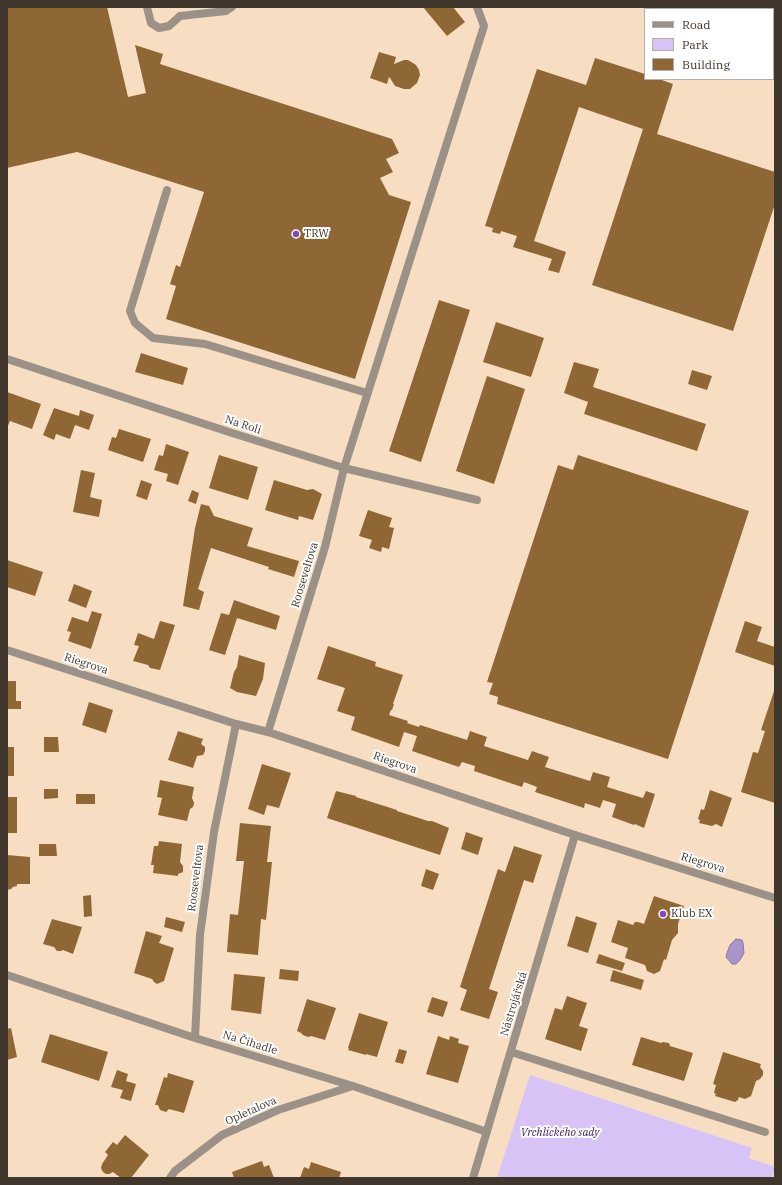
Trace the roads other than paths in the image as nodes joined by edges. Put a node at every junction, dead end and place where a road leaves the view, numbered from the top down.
1 (147, 7) edge
2 (232, 7) edge
3 (477, 7) edge
4 (167, 190) dead end
5 (7, 359) edge
6 (367, 393) junction
7 (344, 468) junction
8 (476, 500) dead end
9 (7, 650) edge
10 (236, 724) junction
11 (268, 732) junction
12 (575, 835) junction
13 (775, 898) edge
14 (7, 975) edge
15 (195, 1038) junction
16 (511, 1052) junction
17 (353, 1086) junction
18 (487, 1132) junction
19 (765, 1132) dead end
20 (170, 1178) edge
21 (473, 1178) edge

1 - 2 street
3 - 6 street, Rooseveltova
4 - 6 street
5 - 7 street, Na Roli
6 - 7 street, Rooseveltova
7 - 8 street, Na Roli
7 - 11 street, Rooseveltova
9 - 10 street, Riegrova
10 - 11 street, Riegrova
10 - 15 street, Rooseveltova
11 - 12 street, Riegrova
12 - 13 street, Riegrova
12 - 16 street, Nástrojářská
14 - 15 street, Na Čihadle
15 - 17 street, Na Čihadle
16 - 18 street, Nástrojářská
16 - 19 street
17 - 18 street, Na Čihadle
17 - 20 street, Opletalova
18 - 21 street, Nástrojářská

